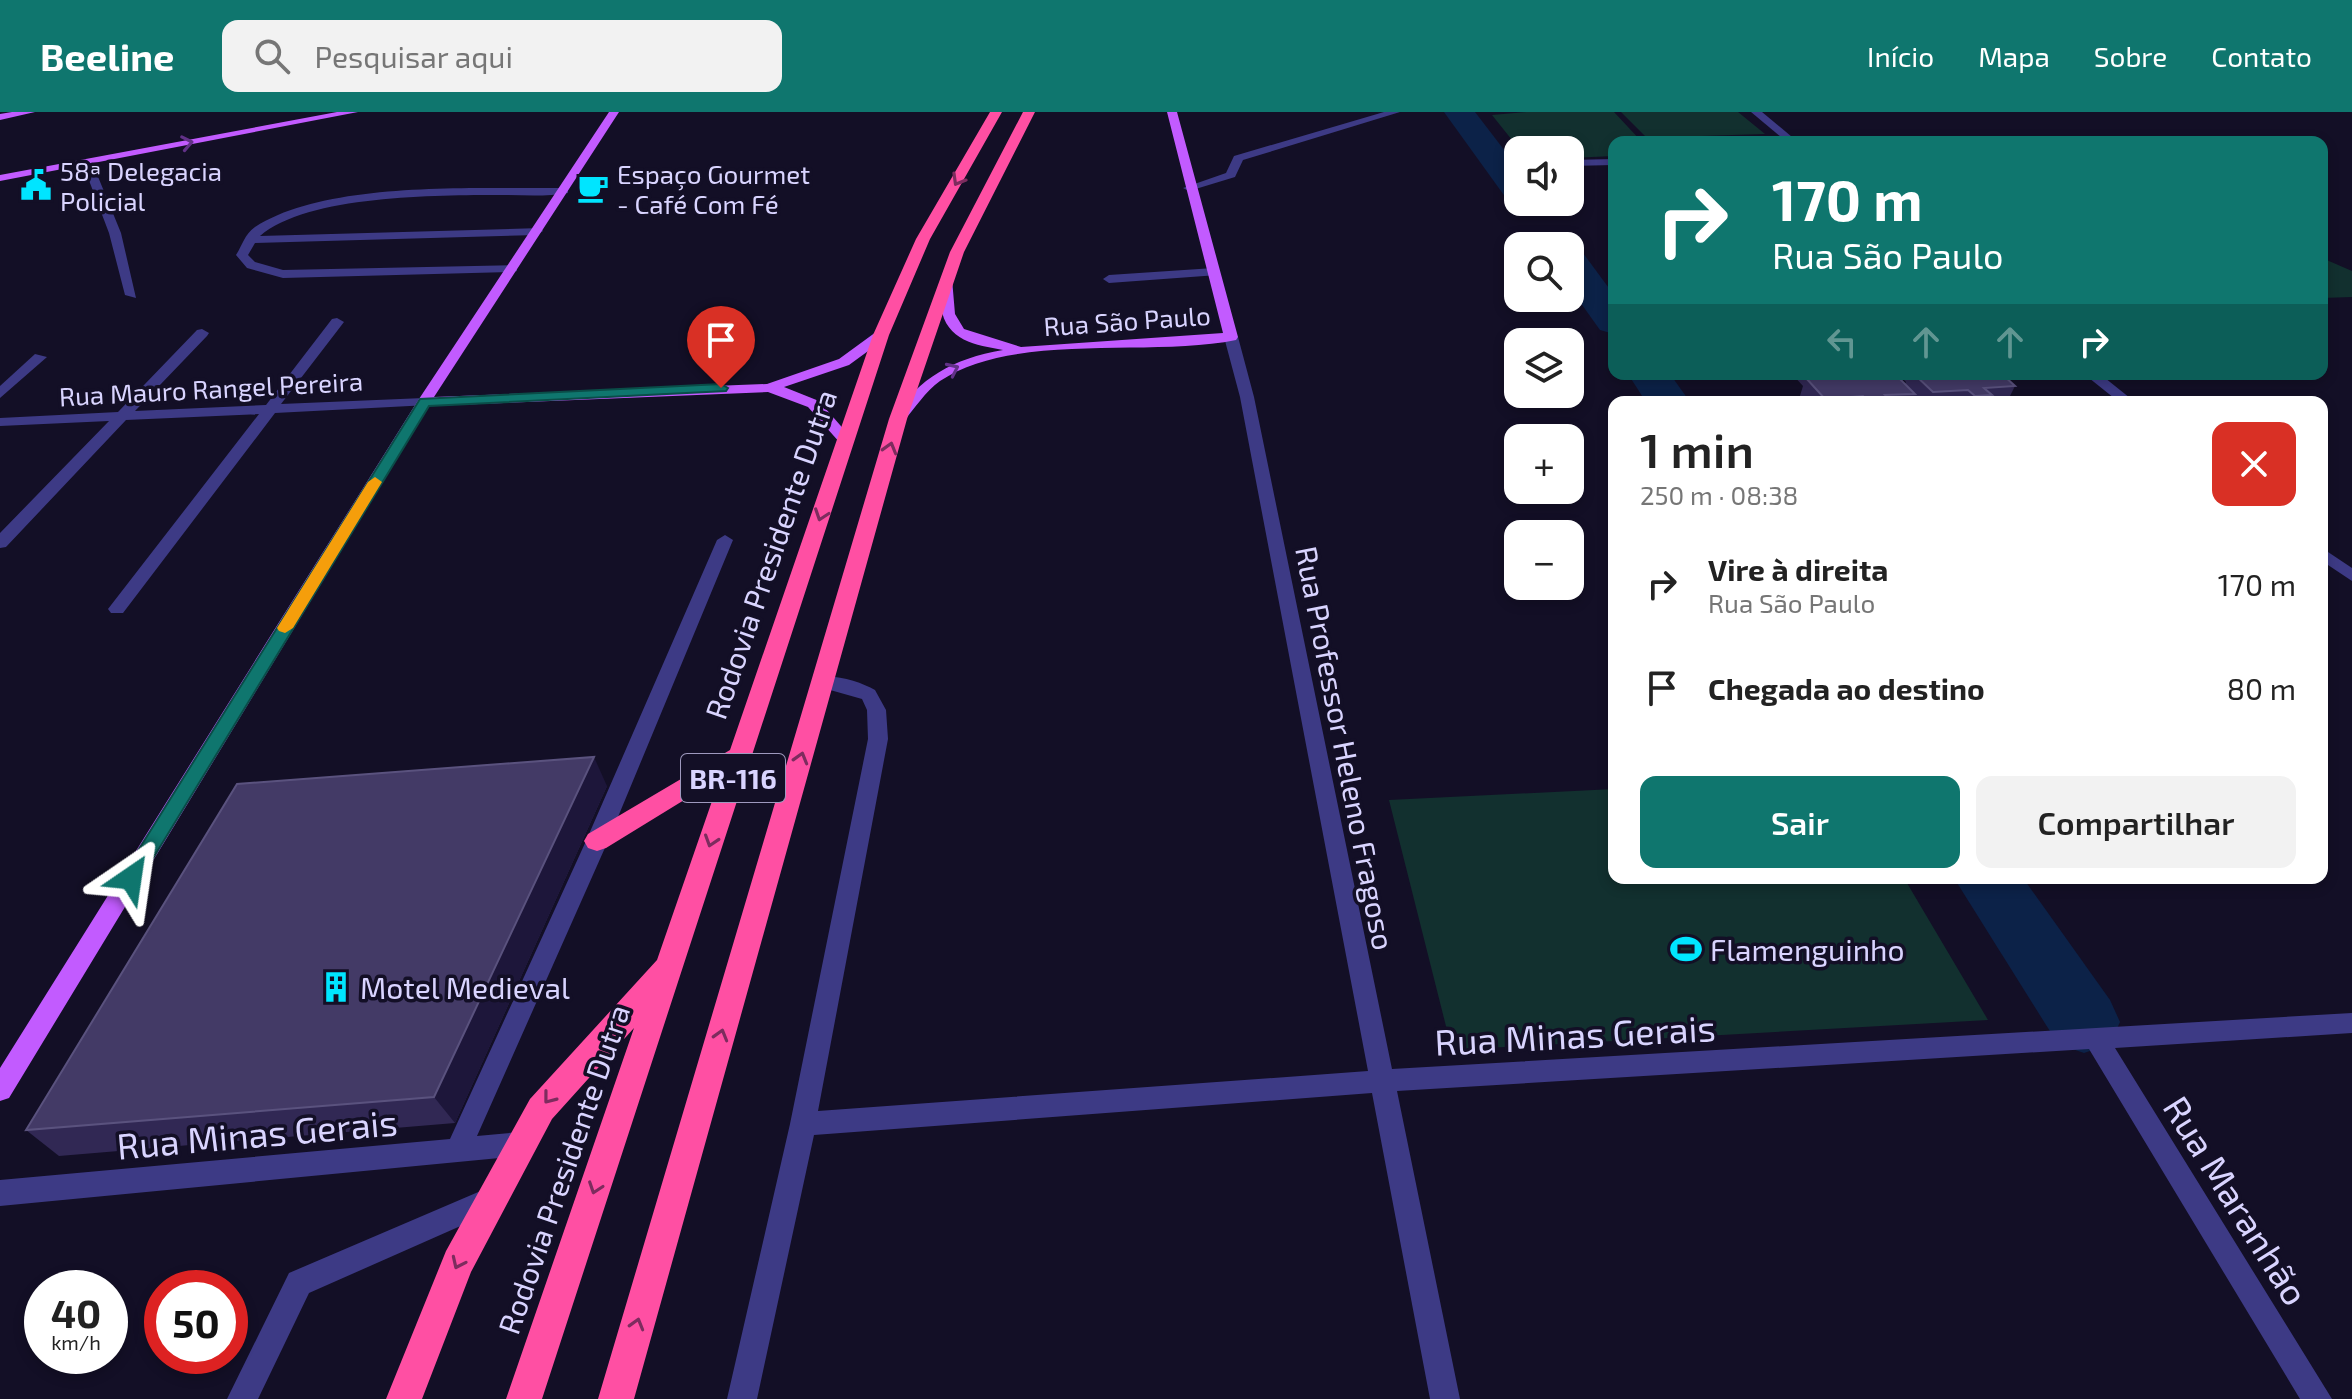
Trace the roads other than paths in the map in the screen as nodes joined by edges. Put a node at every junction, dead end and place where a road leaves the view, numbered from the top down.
1 (30, 112) edge
2 (353, 112) edge
3 (614, 112) edge
4 (996, 112) edge
5 (1029, 112) edge
6 (1172, 112) edge
7 (1395, 112) edge
8 (1756, 112) edge
9 (0, 117) edge
10 (1786, 136) edge
11 (87, 162) junction
12 (1608, 162) edge
13 (1584, 163) edge
14 (0, 178) edge
15 (1189, 188) junction
16 (564, 191) junction
17 (537, 231) junction
18 (248, 240) junction
19 (513, 268) junction
20 (1214, 272) junction
21 (946, 277) junction
22 (1109, 279) dead end
23 (131, 295) dead end
24 (337, 322) dead end
25 (202, 333) dead end
26 (881, 335) junction
27 (1231, 337) junction
28 (1026, 350) junction
29 (40, 357) dead end
30 (2099, 380) edge
31 (768, 388) junction
32 (0, 394) edge
33 (2120, 396) edge
34 (424, 402) junction
35 (270, 409) junction
36 (121, 416) junction
37 (898, 419) junction
38 (0, 422) edge
39 (846, 441) junction
40 (725, 540) dead end
41 (0, 543) edge
42 (2328, 558) edge
43 (2352, 576) edge
44 (117, 609) dead end
45 (823, 682) junction
46 (740, 755) junction
47 (597, 841) junction
48 (673, 955) junction
49 (2352, 1023) edge
50 (2096, 1039) junction
51 (1381, 1081) junction
52 (0, 1090) edge
53 (803, 1124) junction
54 (520, 1144) junction
55 (458, 1150) junction
56 (0, 1193) edge
57 (490, 1200) junction
58 (242, 1399) edge
59 (404, 1399) edge
60 (524, 1399) edge
61 (616, 1399) edge
62 (742, 1399) edge
63 (1445, 1399) edge
64 (2317, 1399) edge

1 - 9 main road
11 -> 2 main road
3 - 16 main road
4 -> 26 highway, Rodovia Presidente Dutra / BR-116
5 - 21 highway, BR-116
6 - 15 main road, Rua Professor Heleno Fragoso
7 - 15 street
8 - 10 street
11 - 14 main road
11 - 23 street
12 - 13 street
15 - 20 main road, Rua Professor Heleno Fragoso
16 - 17 main road
16 - 18 street
17 - 18 street
17 - 19 main road
18 - 19 street
19 - 34 main road
20 - 22 street
20 - 27 main road, Rua Professor Heleno Fragoso
21 - 28 main road, Rua São Paulo
21 - 37 highway, BR-116
24 - 35 street
25 - 36 street
26 - 31 main road
26 - 39 highway, Rodovia Presidente Dutra / BR-116
27 - 28 main road, Rua São Paulo
27 - 51 street, Rua Professor Heleno Fragoso
37 -> 28 main road, Rua São Paulo
29 - 32 street
30 - 33 street
31 - 34 main road
31 - 39 main road
34 - 35 street, Rua Mauro Rangel Pereira
34 - 52 main road
35 - 36 street, Rua Mauro Rangel Pereira
35 - 44 street
36 - 38 street, Rua Mauro Rangel Pereira
36 - 41 street
45 -> 37 highway, BR-116
39 -> 46 highway, Rodovia Presidente Dutra / BR-116
40 - 47 street, Rodovia Presidente Dutra
42 - 43 street
45 - 53 street
61 -> 45 highway, BR-116
46 - 47 highway
46 -> 48 highway, Rodovia Presidente Dutra / BR-116
47 - 55 street, Rodovia Presidente Dutra
48 -> 54 highway
48 -> 60 highway, Rodovia Presidente Dutra / BR-116
49 - 50 street, Rua Minas Gerais
50 - 51 street, Rua Minas Gerais
50 - 64 street, Rua Maranhão
51 - 53 street, Rua Minas Gerais
51 - 63 street, Rua Professor Heleno Fragoso
53 - 62 street
54 - 55 street, Rua Minas Gerais
54 - 57 highway
55 - 56 street, Rua Minas Gerais
57 - 58 street
57 -> 59 highway

